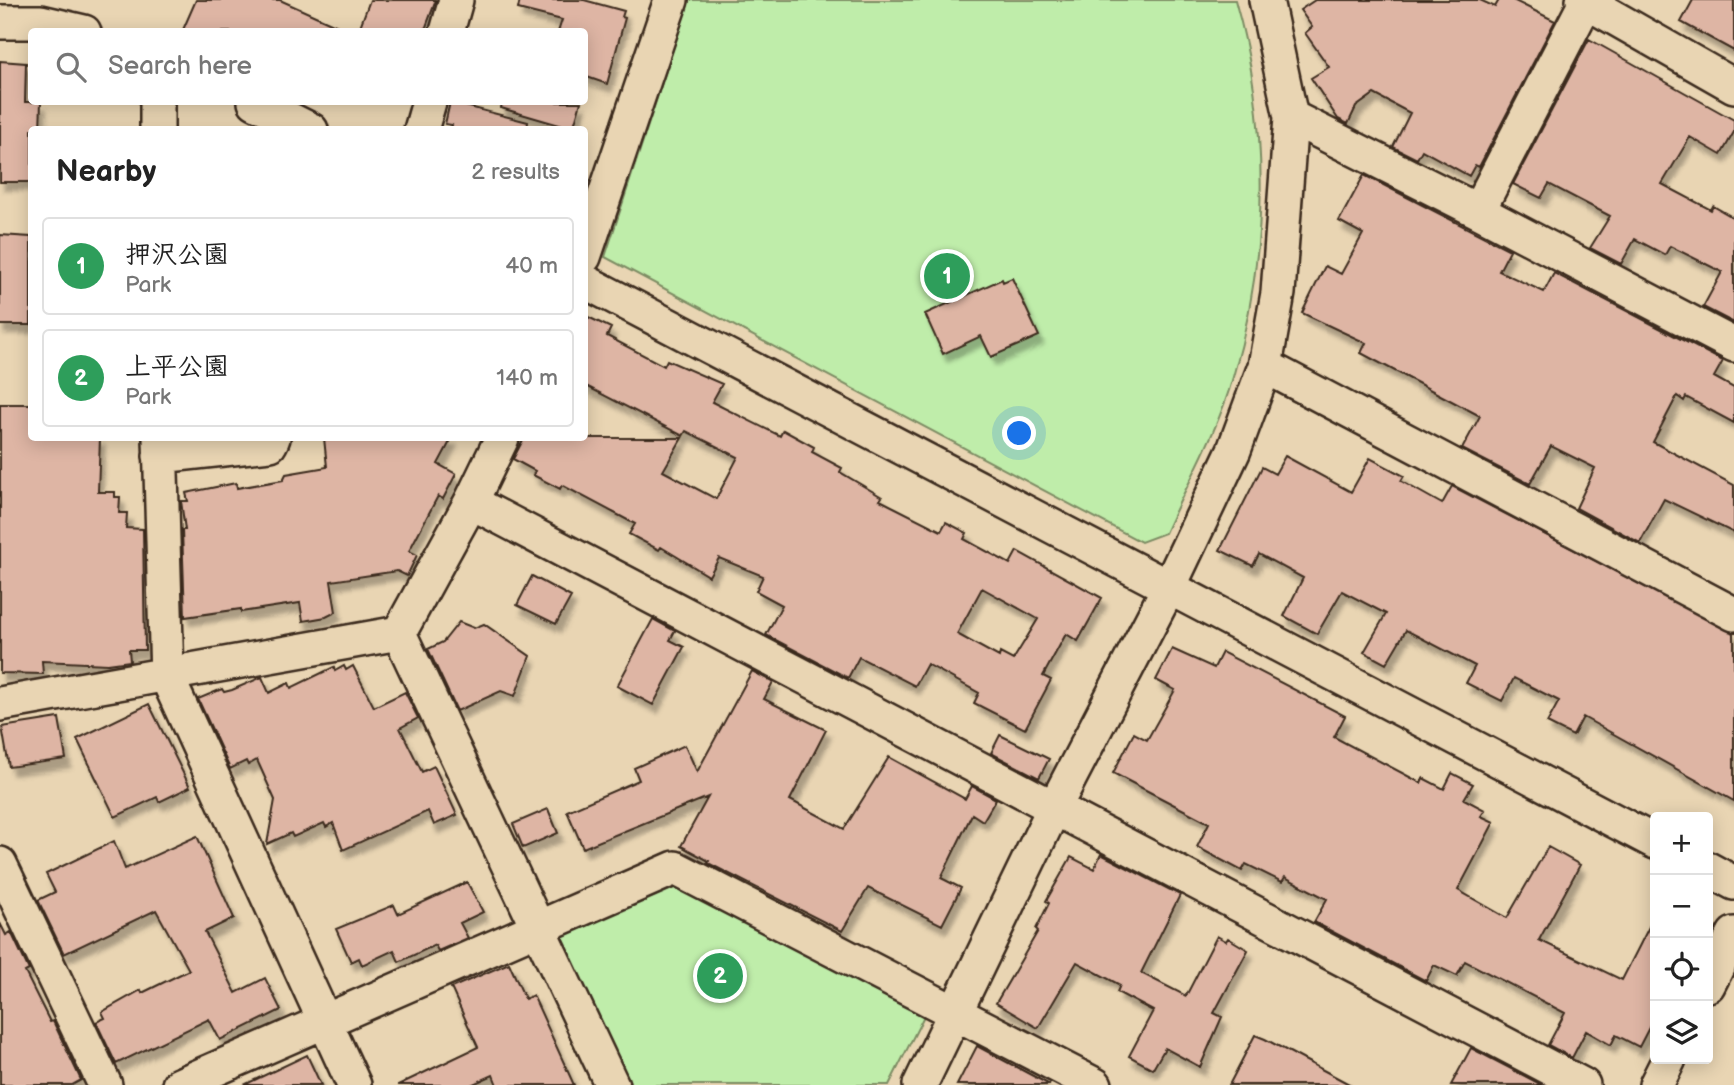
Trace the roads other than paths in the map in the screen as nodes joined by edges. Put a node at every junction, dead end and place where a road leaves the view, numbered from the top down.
1 (456, 0) edge
2 (671, 0) edge
3 (1266, 0) edge
4 (1586, 1) edge
5 (0, 22) edge
6 (67, 28) edge
7 (448, 28) edge
8 (1734, 86) edge
9 (157, 105) edge
10 (261, 105) edge
11 (428, 105) edge
12 (1292, 117) junction
13 (157, 126) edge
14 (303, 126) edge
15 (422, 126) edge
16 (1478, 211) junction
17 (588, 245) edge
18 (588, 283) edge
19 (1734, 345) edge
20 (1265, 366) junction
21 (272, 441) edge
22 (501, 441) edge
23 (160, 447) edge
24 (471, 502) junction
25 (1169, 587) junction
26 (1734, 614) edge
27 (399, 633) junction
28 (167, 677) junction
29 (0, 704) edge
30 (1054, 808) junction
31 (1650, 839) edge
32 (0, 864) edge
33 (1713, 872) edge
34 (1734, 883) edge
35 (536, 929) junction
36 (1734, 934) edge
37 (1713, 975) edge
38 (956, 1011) junction
39 (324, 1023) junction
40 (1666, 1064) edge
41 (105, 1085) edge
42 (179, 1085) edge
43 (354, 1085) edge
44 (612, 1085) edge
45 (920, 1085) edge
46 (1095, 1085) edge
47 (1583, 1085) edge
48 (1656, 1085) edge

1 - 7 street
2 - 17 street
3 - 12 street
4 - 8 street
4 - 16 street
5 - 6 street
9 - 13 street
10 - 14 street
11 - 15 street
12 - 16 street
12 - 20 street
16 - 19 street
18 - 25 street
20 - 25 street
20 - 26 street
21 - 23 street
22 - 24 street
23 - 28 street
24 - 27 street
24 - 30 street
25 - 30 street
25 - 31 street
27 - 28 street
27 - 35 street
28 - 29 street
28 - 39 street
30 - 38 street
30 - 47 street
32 - 41 street
33 - 34 street
35 - 38 street
35 - 39 street
35 - 44 street
36 - 37 street
38 - 45 street
38 - 46 street
39 - 42 street
39 - 43 street
40 - 48 street

